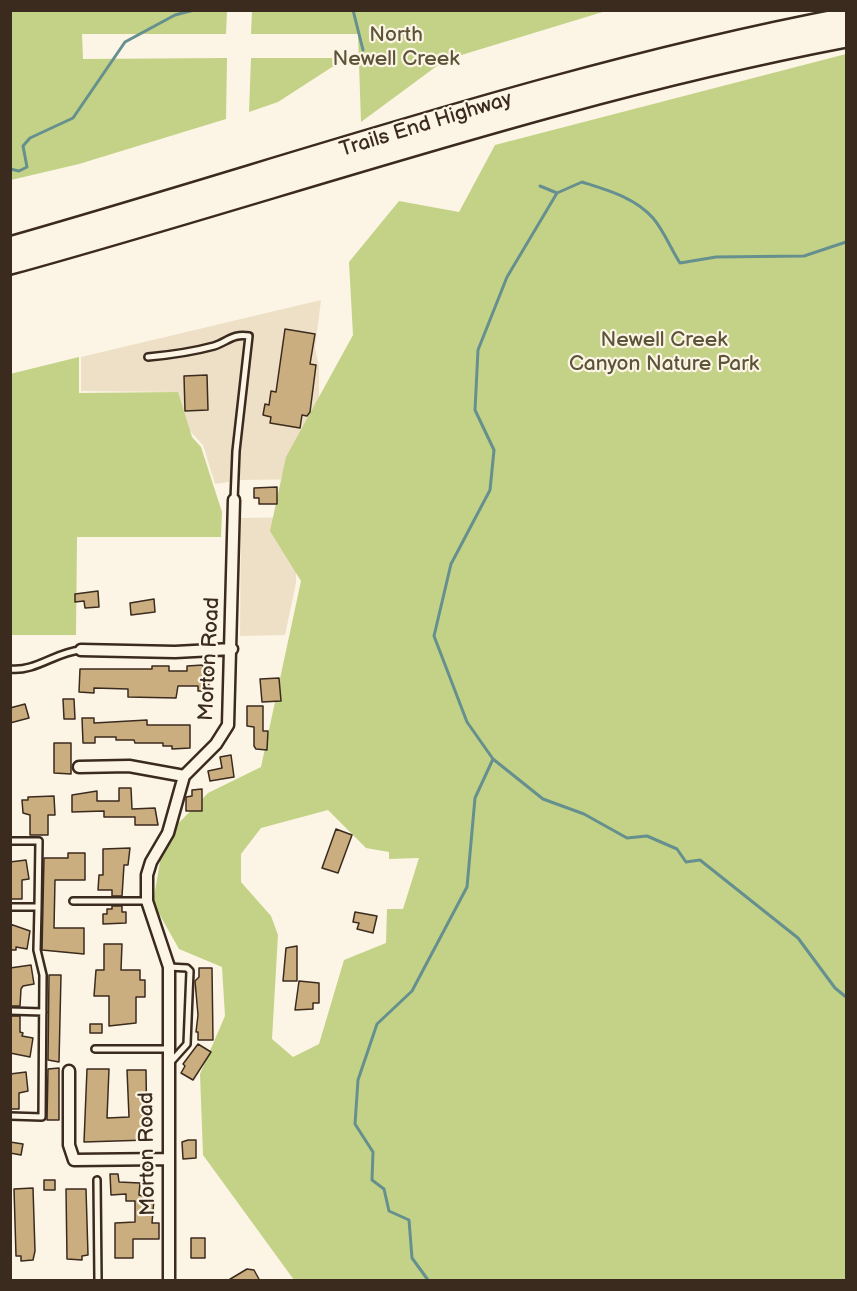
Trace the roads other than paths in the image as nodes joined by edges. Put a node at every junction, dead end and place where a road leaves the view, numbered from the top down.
1 (846, 19) edge
2 (846, 36) edge
3 (10, 248) edge
4 (10, 263) edge
5 (148, 357) dead end
6 (234, 500) joint
7 (232, 649) junction
8 (81, 650) joint
9 (10, 669) edge
10 (79, 767) dead end
11 (184, 776) junction
12 (10, 841) edge
13 (73, 901) dead end
14 (147, 901) junction
15 (10, 907) edge
16 (38, 907) junction
17 (169, 966) junction
18 (10, 1011) edge
19 (43, 1012) junction
20 (95, 1049) dead end
21 (167, 1049) junction
22 (167, 1066) junction
23 (69, 1071) dead end
24 (10, 1116) edge
25 (167, 1160) junction
26 (97, 1180) dead end
27 (98, 1281) edge
28 (169, 1281) edge

1 - 3 highway, Trails End Highway
2 - 4 highway, Trails End Highway
5 - 6 lane, Morton Road
6 - 7 street, Morton Road
7 - 8 street
7 - 11 street, Morton Road
8 - 9 lane
10 - 11 street
11 - 14 street, Morton Road
12 - 16 lane
13 - 14 lane
14 - 17 street, Morton Road
15 - 16 lane
16 - 19 lane
17 - 21 street, Morton Road
17 - 22 lane
18 - 19 lane
19 - 24 lane
20 - 21 lane
21 - 22 street, Morton Road
22 - 25 street, Morton Road
23 - 25 street
25 - 28 street, Morton Road
26 - 27 lane

